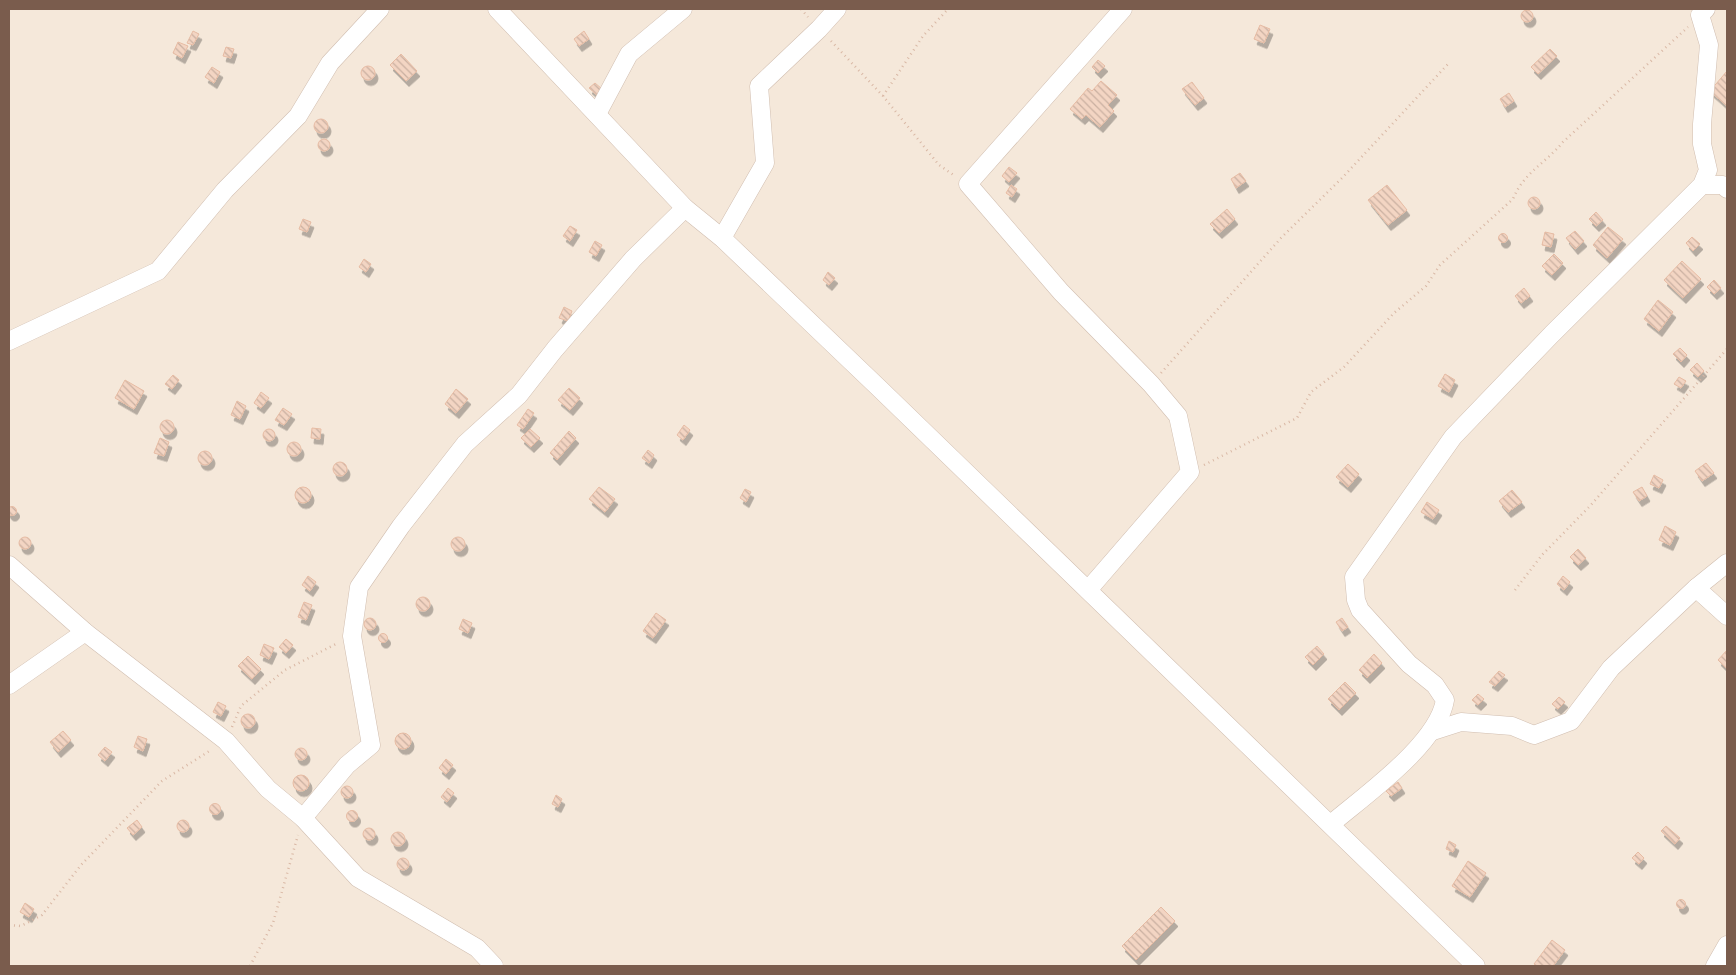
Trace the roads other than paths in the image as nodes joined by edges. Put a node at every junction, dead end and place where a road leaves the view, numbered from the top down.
1 (380, 9) edge
2 (497, 9) edge
3 (683, 9) edge
4 (837, 9) edge
5 (1123, 9) edge
6 (1701, 11) edge
7 (597, 114) junction
8 (1702, 185) junction
9 (1727, 189) edge
10 (685, 208) junction
11 (722, 238) junction
12 (9, 341) edge
13 (1727, 563) edge
14 (9, 565) edge
15 (1696, 588) junction
16 (1088, 590) junction
17 (1727, 616) edge
18 (85, 632) junction
19 (9, 685) edge
20 (1433, 731) junction
21 (303, 818) junction
22 (1331, 824) junction
23 (1727, 945) edge
24 (494, 966) edge
25 (1476, 966) edge
26 (1715, 966) edge

1 - 12 street
2 - 7 street
3 - 7 street
4 - 11 street
5 - 16 street
6 - 8 street
7 - 10 street
8 - 9 street
8 - 20 street
10 - 11 street
10 - 21 street
11 - 16 street
13 - 15 street
14 - 18 street
15 - 17 street
15 - 20 street
16 - 22 street
18 - 19 street
18 - 21 street
20 - 22 street
21 - 24 street
22 - 25 street
23 - 26 street

